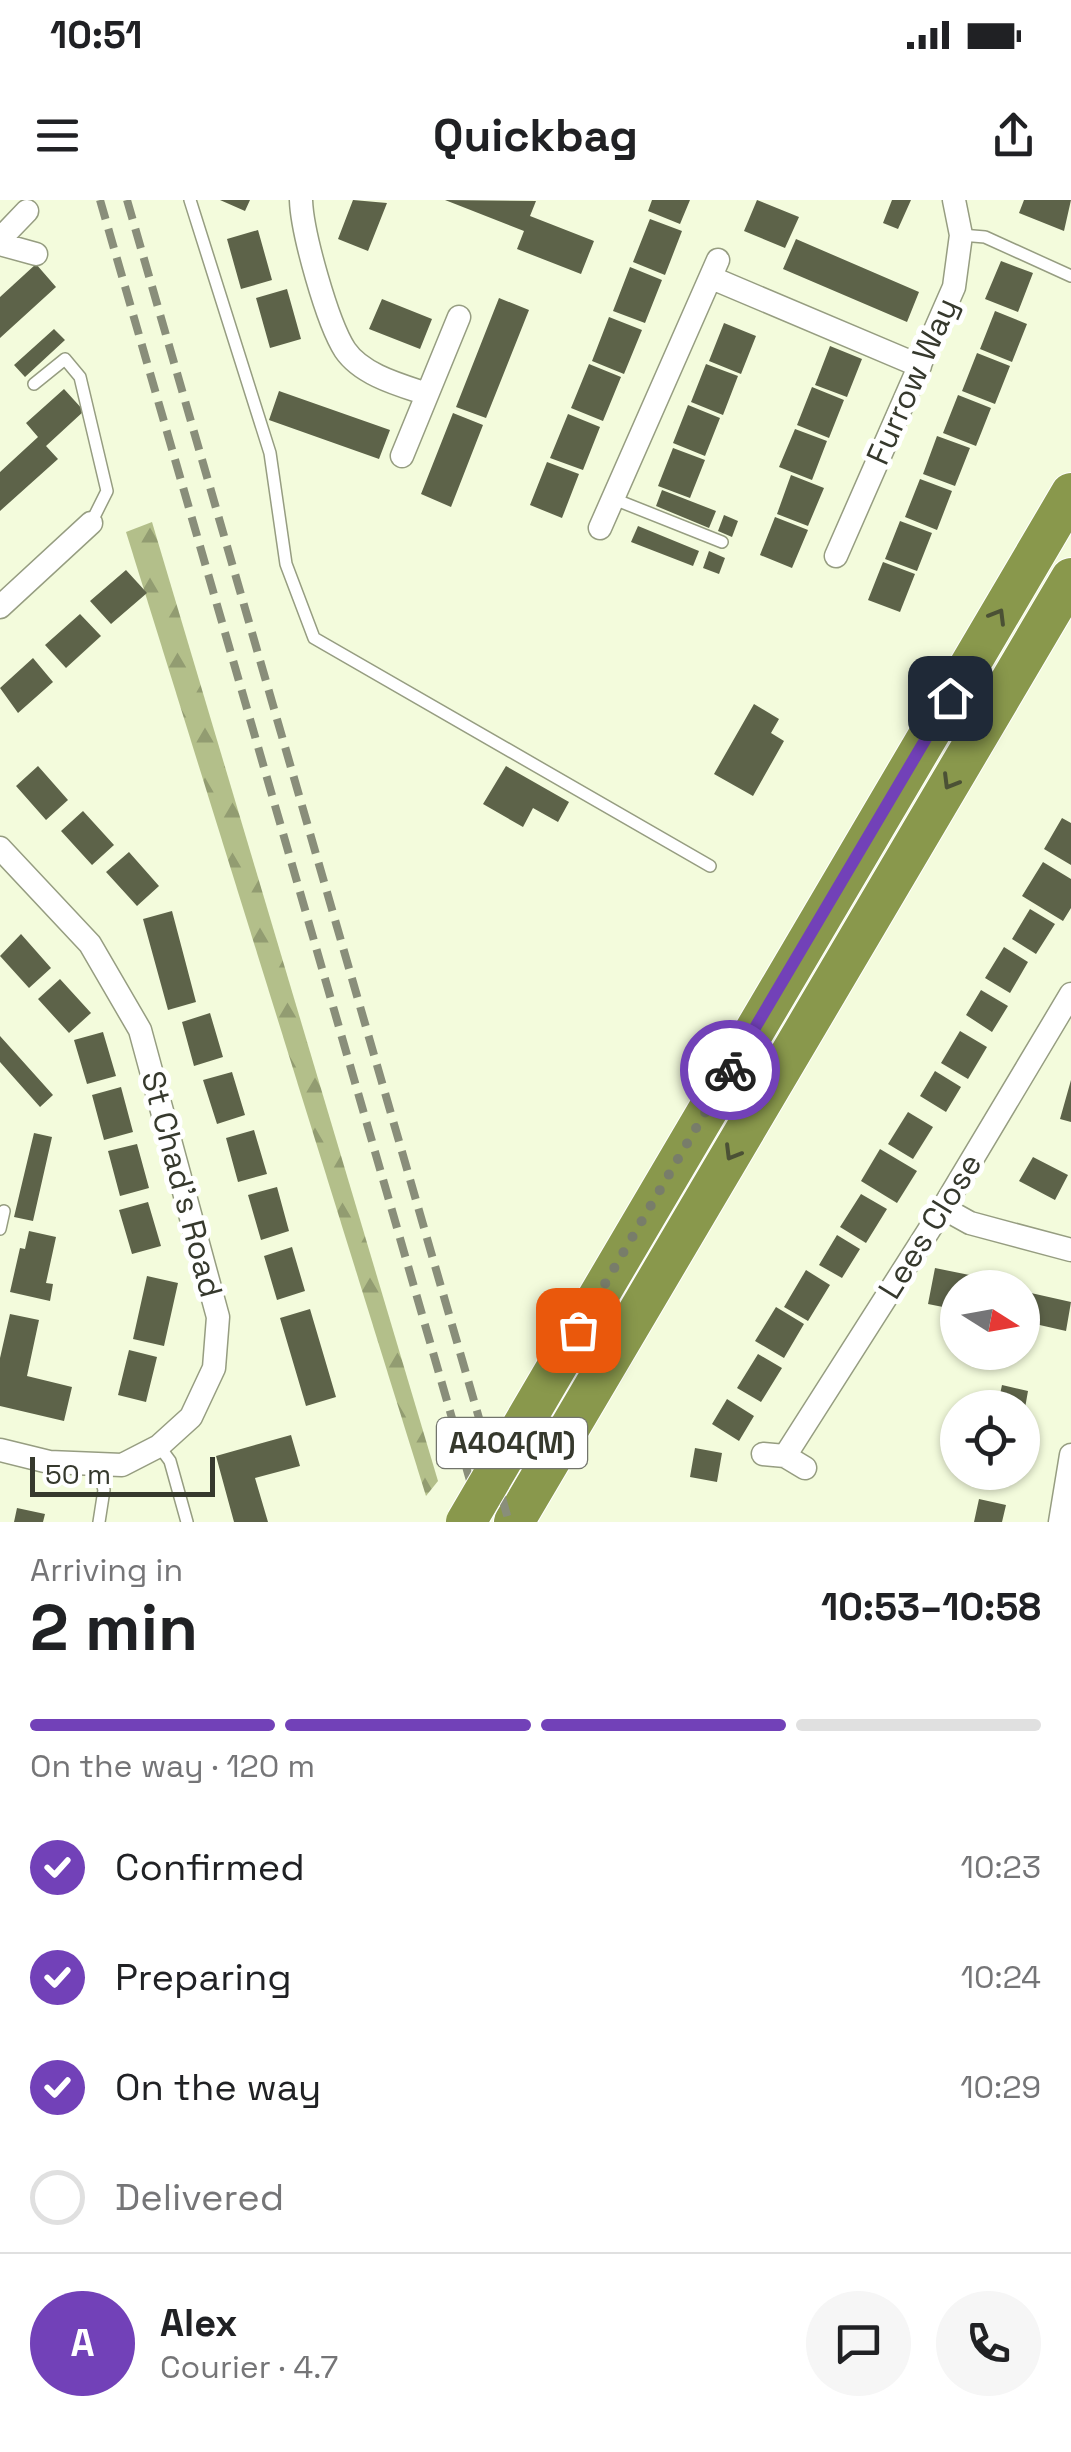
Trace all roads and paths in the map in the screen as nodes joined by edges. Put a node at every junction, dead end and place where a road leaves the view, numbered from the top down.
1 (190, 200) edge
2 (301, 200) edge
3 (954, 200) edge
4 (27, 211) dead end
5 (960, 235) junction
6 (0, 241) edge
7 (36, 254) dead end
8 (1071, 276) edge
9 (459, 316) dead end
10 (920, 366) junction
11 (34, 384) dead end
12 (427, 394) junction
13 (402, 456) dead end
14 (1071, 493) edge
15 (614, 498) junction
16 (91, 523) joint
17 (600, 528) dead end
18 (722, 542) dead end
19 (836, 556) dead end
20 (1071, 578) edge
21 (0, 607) edge
22 (0, 848) edge
23 (710, 866) dead end
24 (1071, 994) edge
25 (943, 1208) junction
26 (4, 1211) dead end
27 (0, 1229) edge
28 (1071, 1250) edge
29 (160, 1446) junction
30 (0, 1450) edge
31 (1071, 1455) edge
32 (784, 1459) dead end
33 (98, 1464) junction
34 (99, 1522) edge
35 (187, 1522) edge
36 (466, 1522) edge
37 (514, 1522) edge
38 (1060, 1522) edge

1 - 23 lane
2 - 12 street
3 - 5 street, Furrow Way
4 - 6 street
5 - 8 lane
5 - 10 street, Furrow Way
6 - 7 street
9 - 12 street
10 - 15 street
10 - 19 street, Furrow Way
11 - 16 lane
12 - 13 street
36 -> 14 highway, A404(M), bridge
15 - 17 street
15 - 18 lane
16 - 21 street
20 -> 37 highway, A404(M)
22 - 29 street, St Chad's Road
24 - 25 street, Lees Close
25 - 28 street
25 - 32 street, Lees Close
26 - 27 lane
29 - 33 street, St Chad's Road
29 - 35 lane
30 - 33 street, St Chad's Road
31 - 38 street
33 - 34 lane

